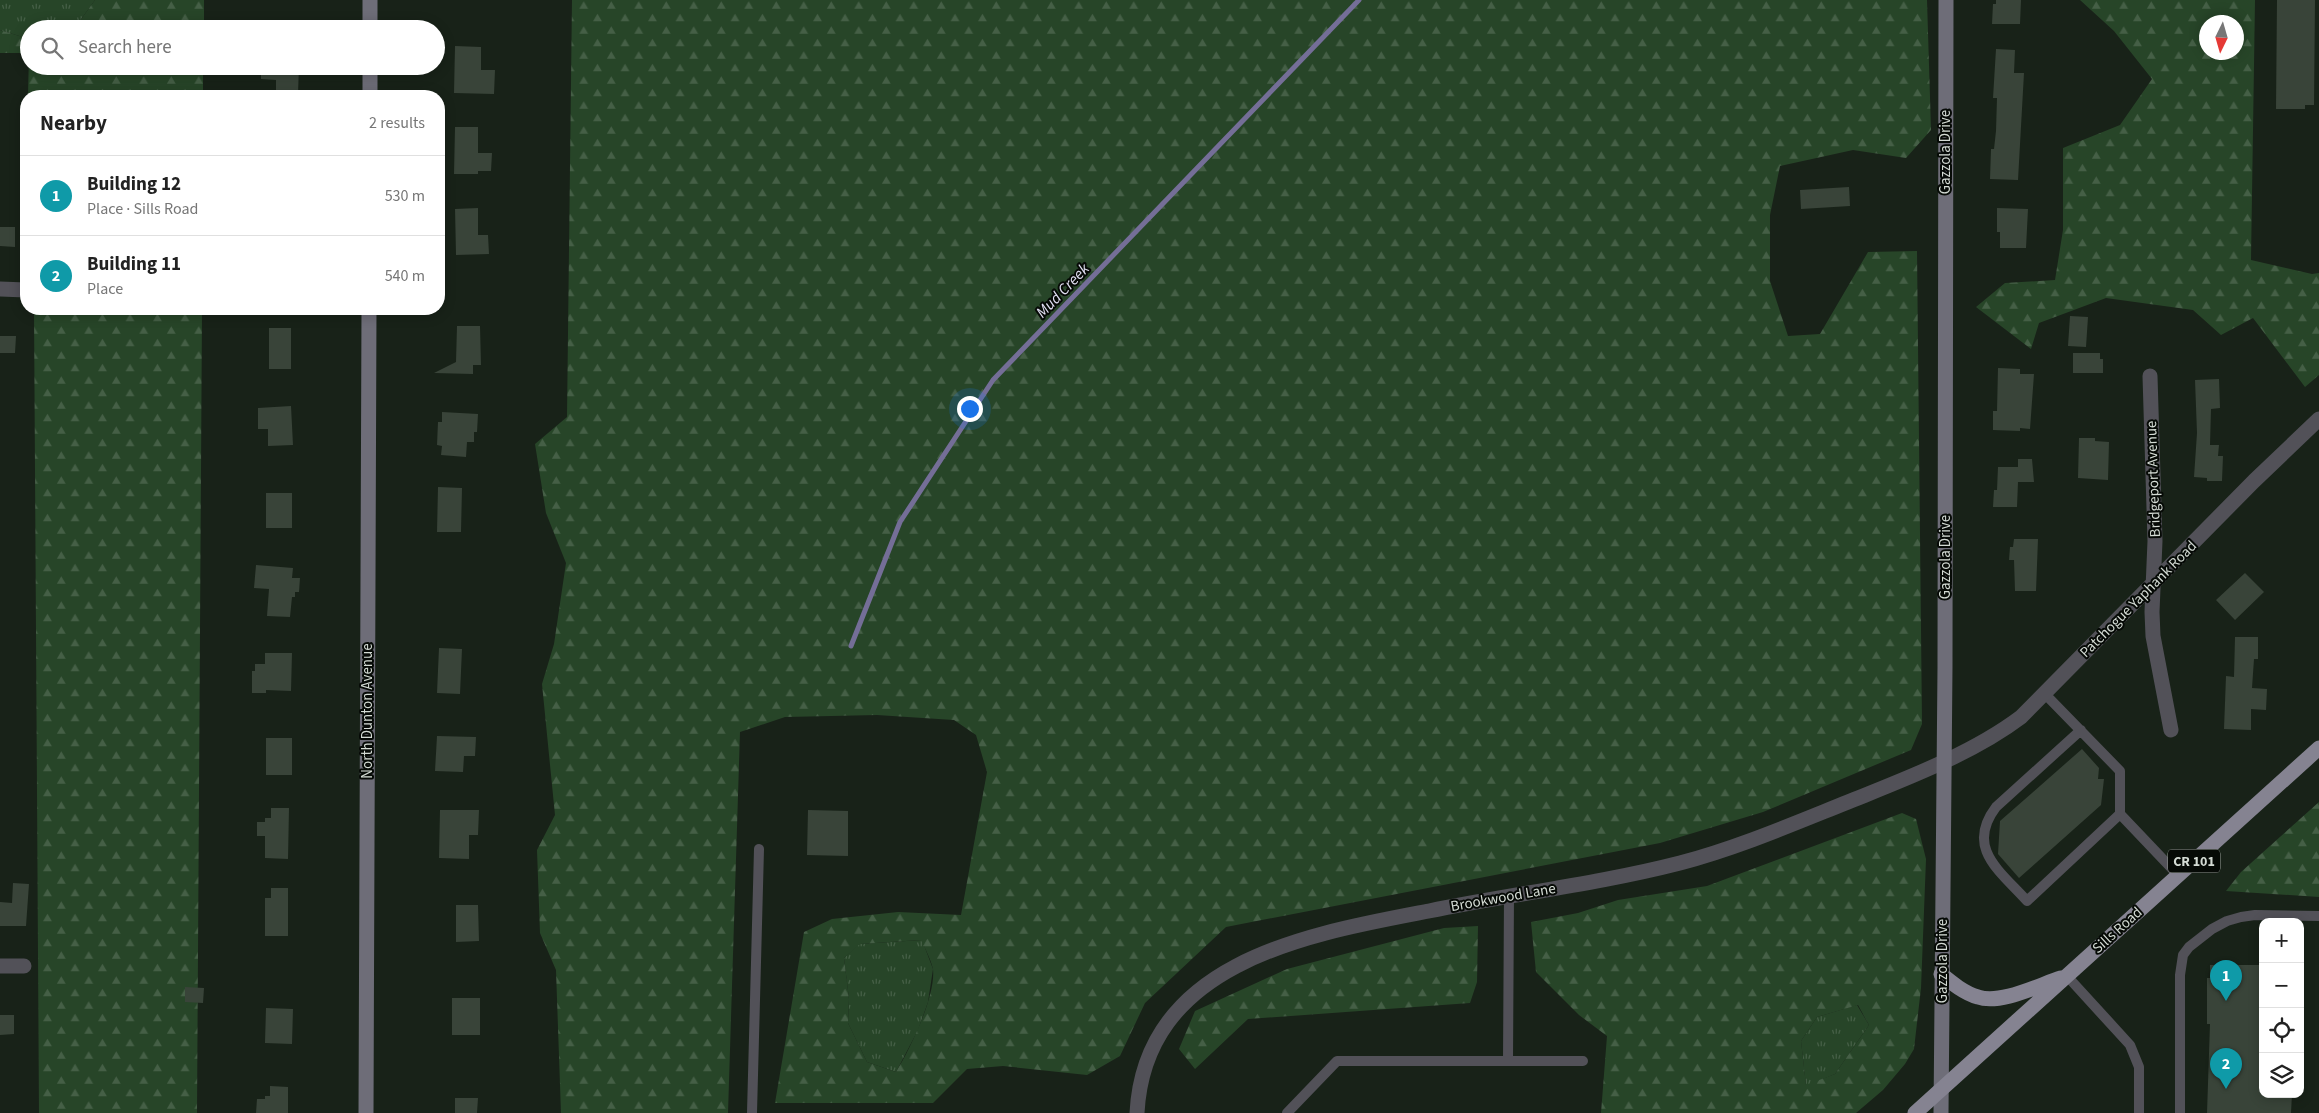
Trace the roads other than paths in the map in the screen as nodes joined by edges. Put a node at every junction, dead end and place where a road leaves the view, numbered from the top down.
1 (370, 0) edge
2 (1946, 0) edge
3 (370, 20) edge
4 (370, 75) edge
5 (370, 90) edge
6 (0, 289) edge
7 (20, 290) edge
8 (369, 315) edge
9 (2150, 376) dead end
10 (2319, 419) edge
11 (2153, 583) junction
12 (2045, 694) junction
13 (2081, 730) junction
14 (2171, 730) dead end
15 (2319, 748) edge
16 (1944, 760) junction
17 (2120, 814) junction
18 (759, 850) dead end
19 (2178, 875) junction
20 (1510, 895) junction
21 (2319, 916) edge
22 (0, 966) edge
23 (24, 966) dead end
24 (1941, 974) junction
25 (2067, 976) junction
26 (1508, 1061) junction
27 (1583, 1062) dead end
28 (1941, 1090) junction
29 (366, 1113) edge
30 (752, 1113) edge
31 (1137, 1113) edge
32 (1286, 1113) edge
33 (1915, 1113) edge
34 (1941, 1113) edge
35 (2139, 1113) edge
36 (2180, 1113) edge

1 - 3 street
2 - 16 street, Gazzola Drive
4 - 5 street
6 - 7 street
8 - 29 street, North Dunton Avenue
9 - 11 street, Bridgeport Avenue
10 - 11 street, Patchogue Yaphank Road
11 - 12 street, Patchogue Yaphank Road
11 - 14 street, Bridgeport Avenue
12 - 13 lane
12 - 16 street, Patchogue Yaphank Road
13 - 17 lane
13 - 17 lane
15 - 19 main road, Sills Road / CR 101
16 - 20 street, Brookwood Lane
16 - 24 street, Gazzola Drive
17 - 19 lane
18 - 30 lane
19 - 25 main road, Sills Road / CR 101
20 - 26 lane
20 - 31 street, Brookwood Lane
21 - 36 lane
22 - 23 street
24 - 25 main road
24 - 28 street, Gazzola Drive
25 - 28 main road, Sills Road / CR 101
25 - 35 lane
26 - 27 lane
26 - 32 lane
28 - 33 main road, Sills Road / CR 101
28 - 34 street, Gazzola Drive

